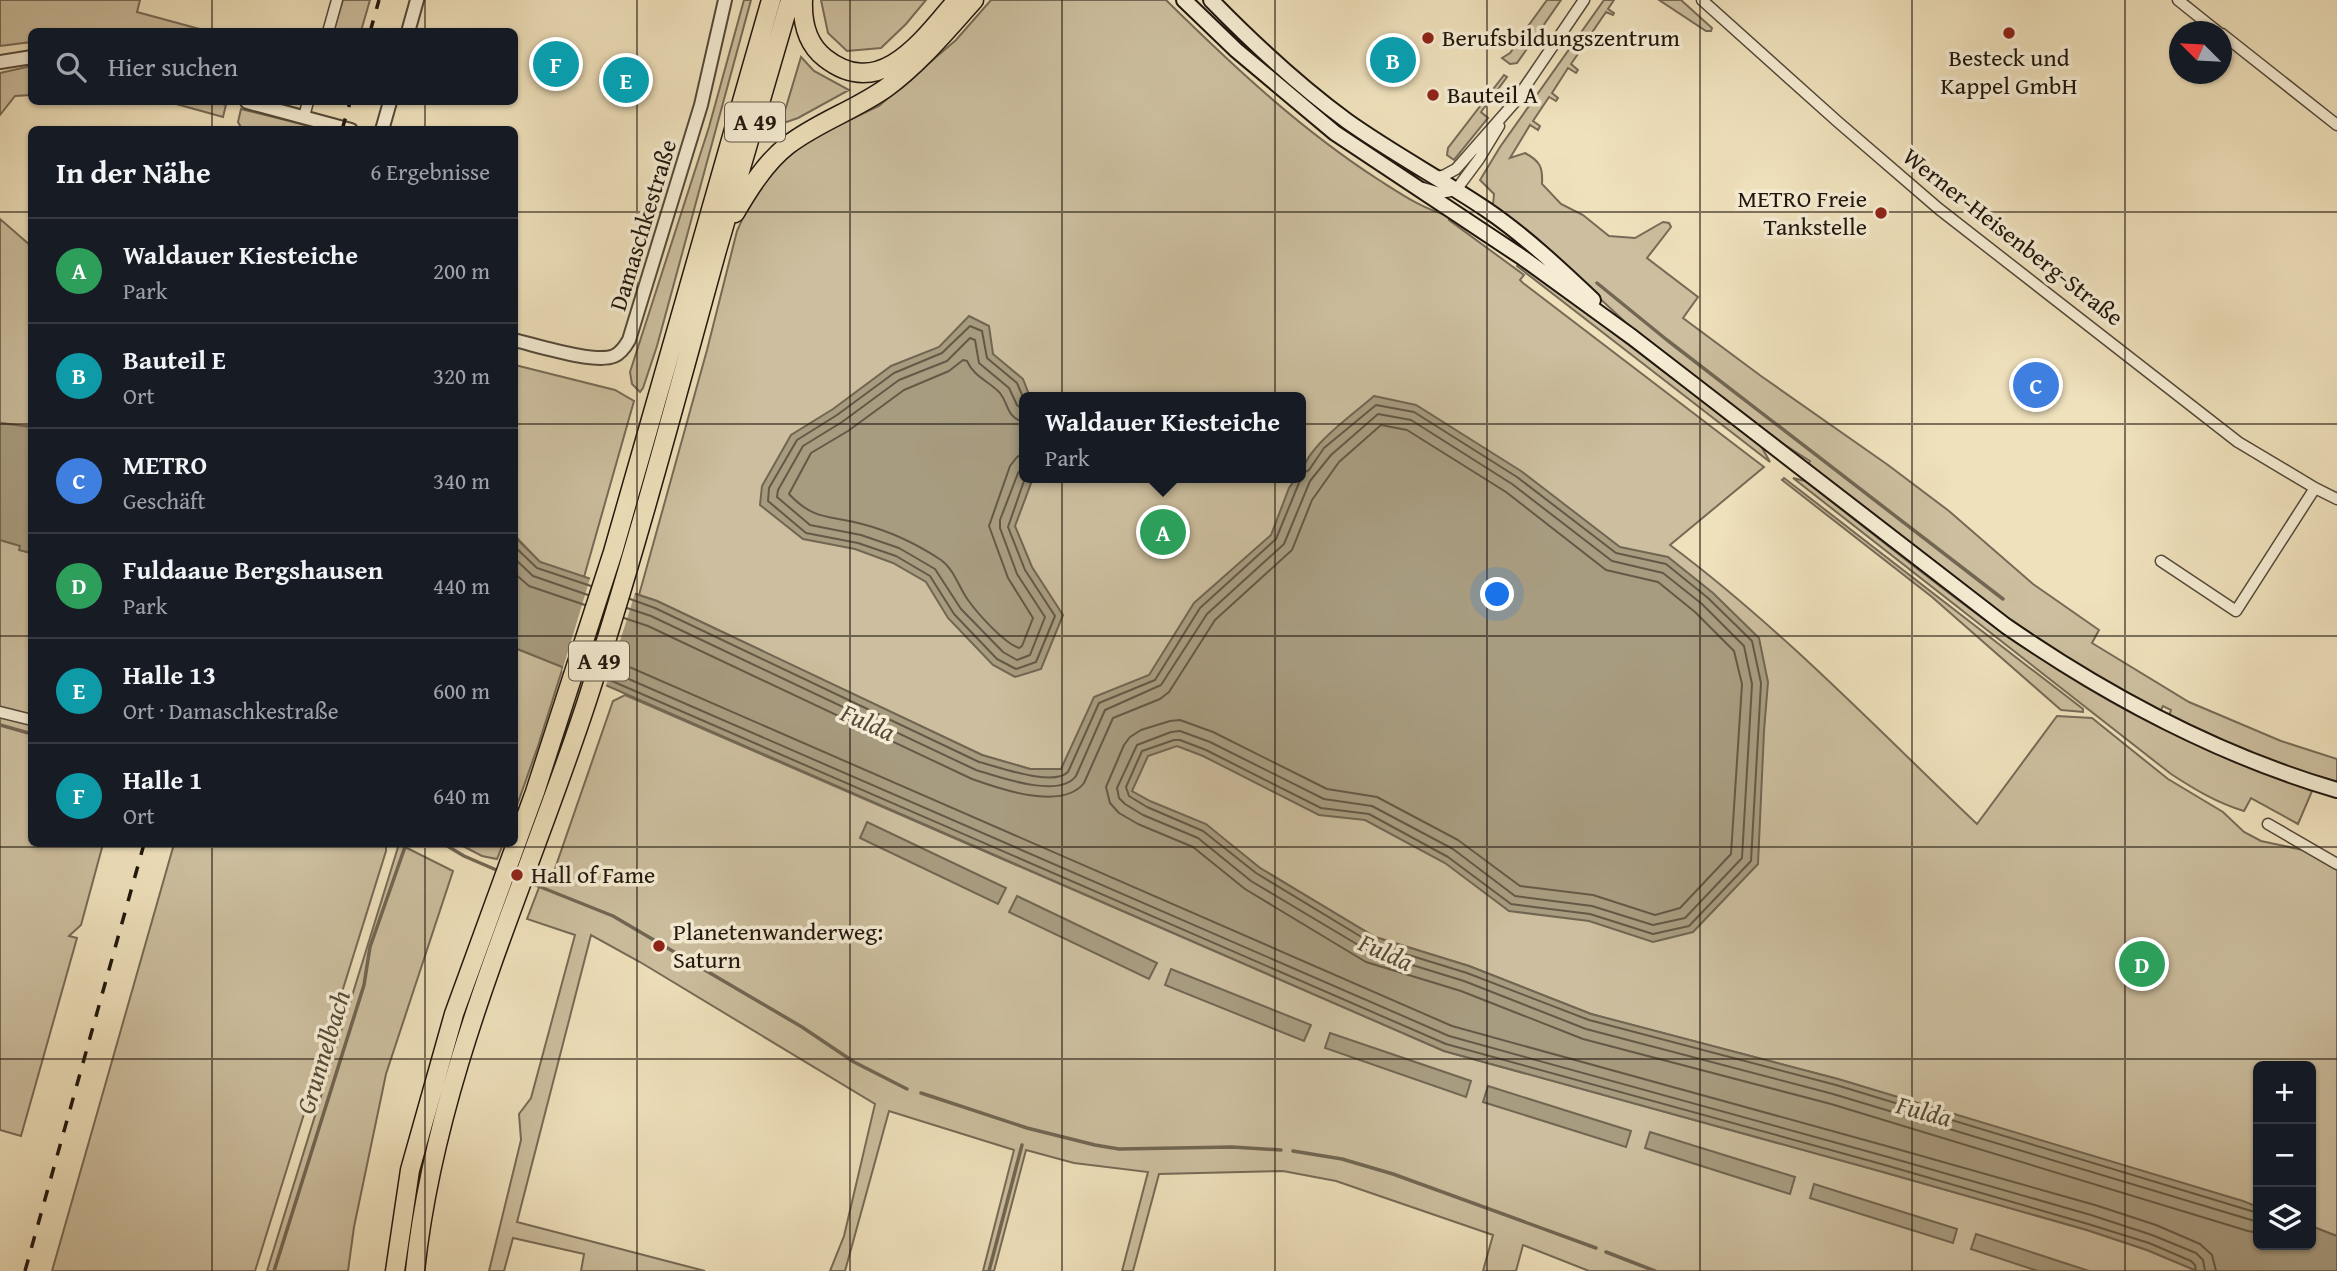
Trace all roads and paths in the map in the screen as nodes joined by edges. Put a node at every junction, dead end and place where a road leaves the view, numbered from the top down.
1 (337, 0) edge
2 (417, 0) edge
3 (725, 0) edge
4 (764, 0) edge
5 (771, 0) edge
6 (790, 0) edge
7 (803, 0) edge
8 (957, 0) edge
9 (974, 0) edge
10 (1184, 0) edge
11 (1211, 0) edge
12 (1584, 0) edge
13 (1702, 0) edge
14 (2178, 0) edge
15 (2205, 21) edge
16 (329, 28) edge
17 (409, 28) edge
18 (2232, 42) edge
19 (754, 57) junction
20 (28, 58) edge
21 (0, 62) edge
22 (1514, 103) junction
23 (259, 105) edge
24 (307, 105) edge
25 (389, 105) edge
26 (304, 116) junction
27 (2337, 125) edge
28 (338, 126) edge
29 (383, 126) edge
30 (1434, 178) junction
31 (1409, 184) junction
32 (1456, 190) junction
33 (719, 244) junction
34 (1632, 337) junction
35 (518, 341) edge
36 (2315, 488) junction
37 (2337, 499) edge
38 (2161, 561) dead end
39 (0, 712) edge
40 (28, 719) edge
41 (2337, 790) edge
42 (2268, 824) dead end
43 (518, 838) edge
44 (515, 847) edge
45 (2337, 864) edge
46 (421, 1225) junction
47 (395, 1271) edge
48 (415, 1271) edge
49 (425, 1271) edge

1 - 16 street
2 - 17 street
3 - 35 street, Damaschkestraße
4 - 19 highway
5 - 19 highway, A 49
6 - 33 highway, A 49
7 - 8 highway
9 - 33 highway
10 - 31 main road
11 - 30 main road
12 - 22 street
13 - 36 street, Werner-Heisenberg-Straße
14 - 15 street
18 - 27 street
19 - 43 highway, A 49
20 - 21 street
22 - 30 street
22 - 32 street
23 - 26 street
24 - 26 street
25 - 29 street
26 - 28 street
30 - 32 main road
31 - 32 street
31 - 34 main road
32 - 34 main road
33 - 46 highway, A 49
34 - 41 main road
36 - 37 street, Werner-Heisenberg-Straße
36 - 38 street
39 - 40 street
42 - 45 street
44 - 47 highway, A 49
46 - 48 highway, A 49
46 - 49 highway

